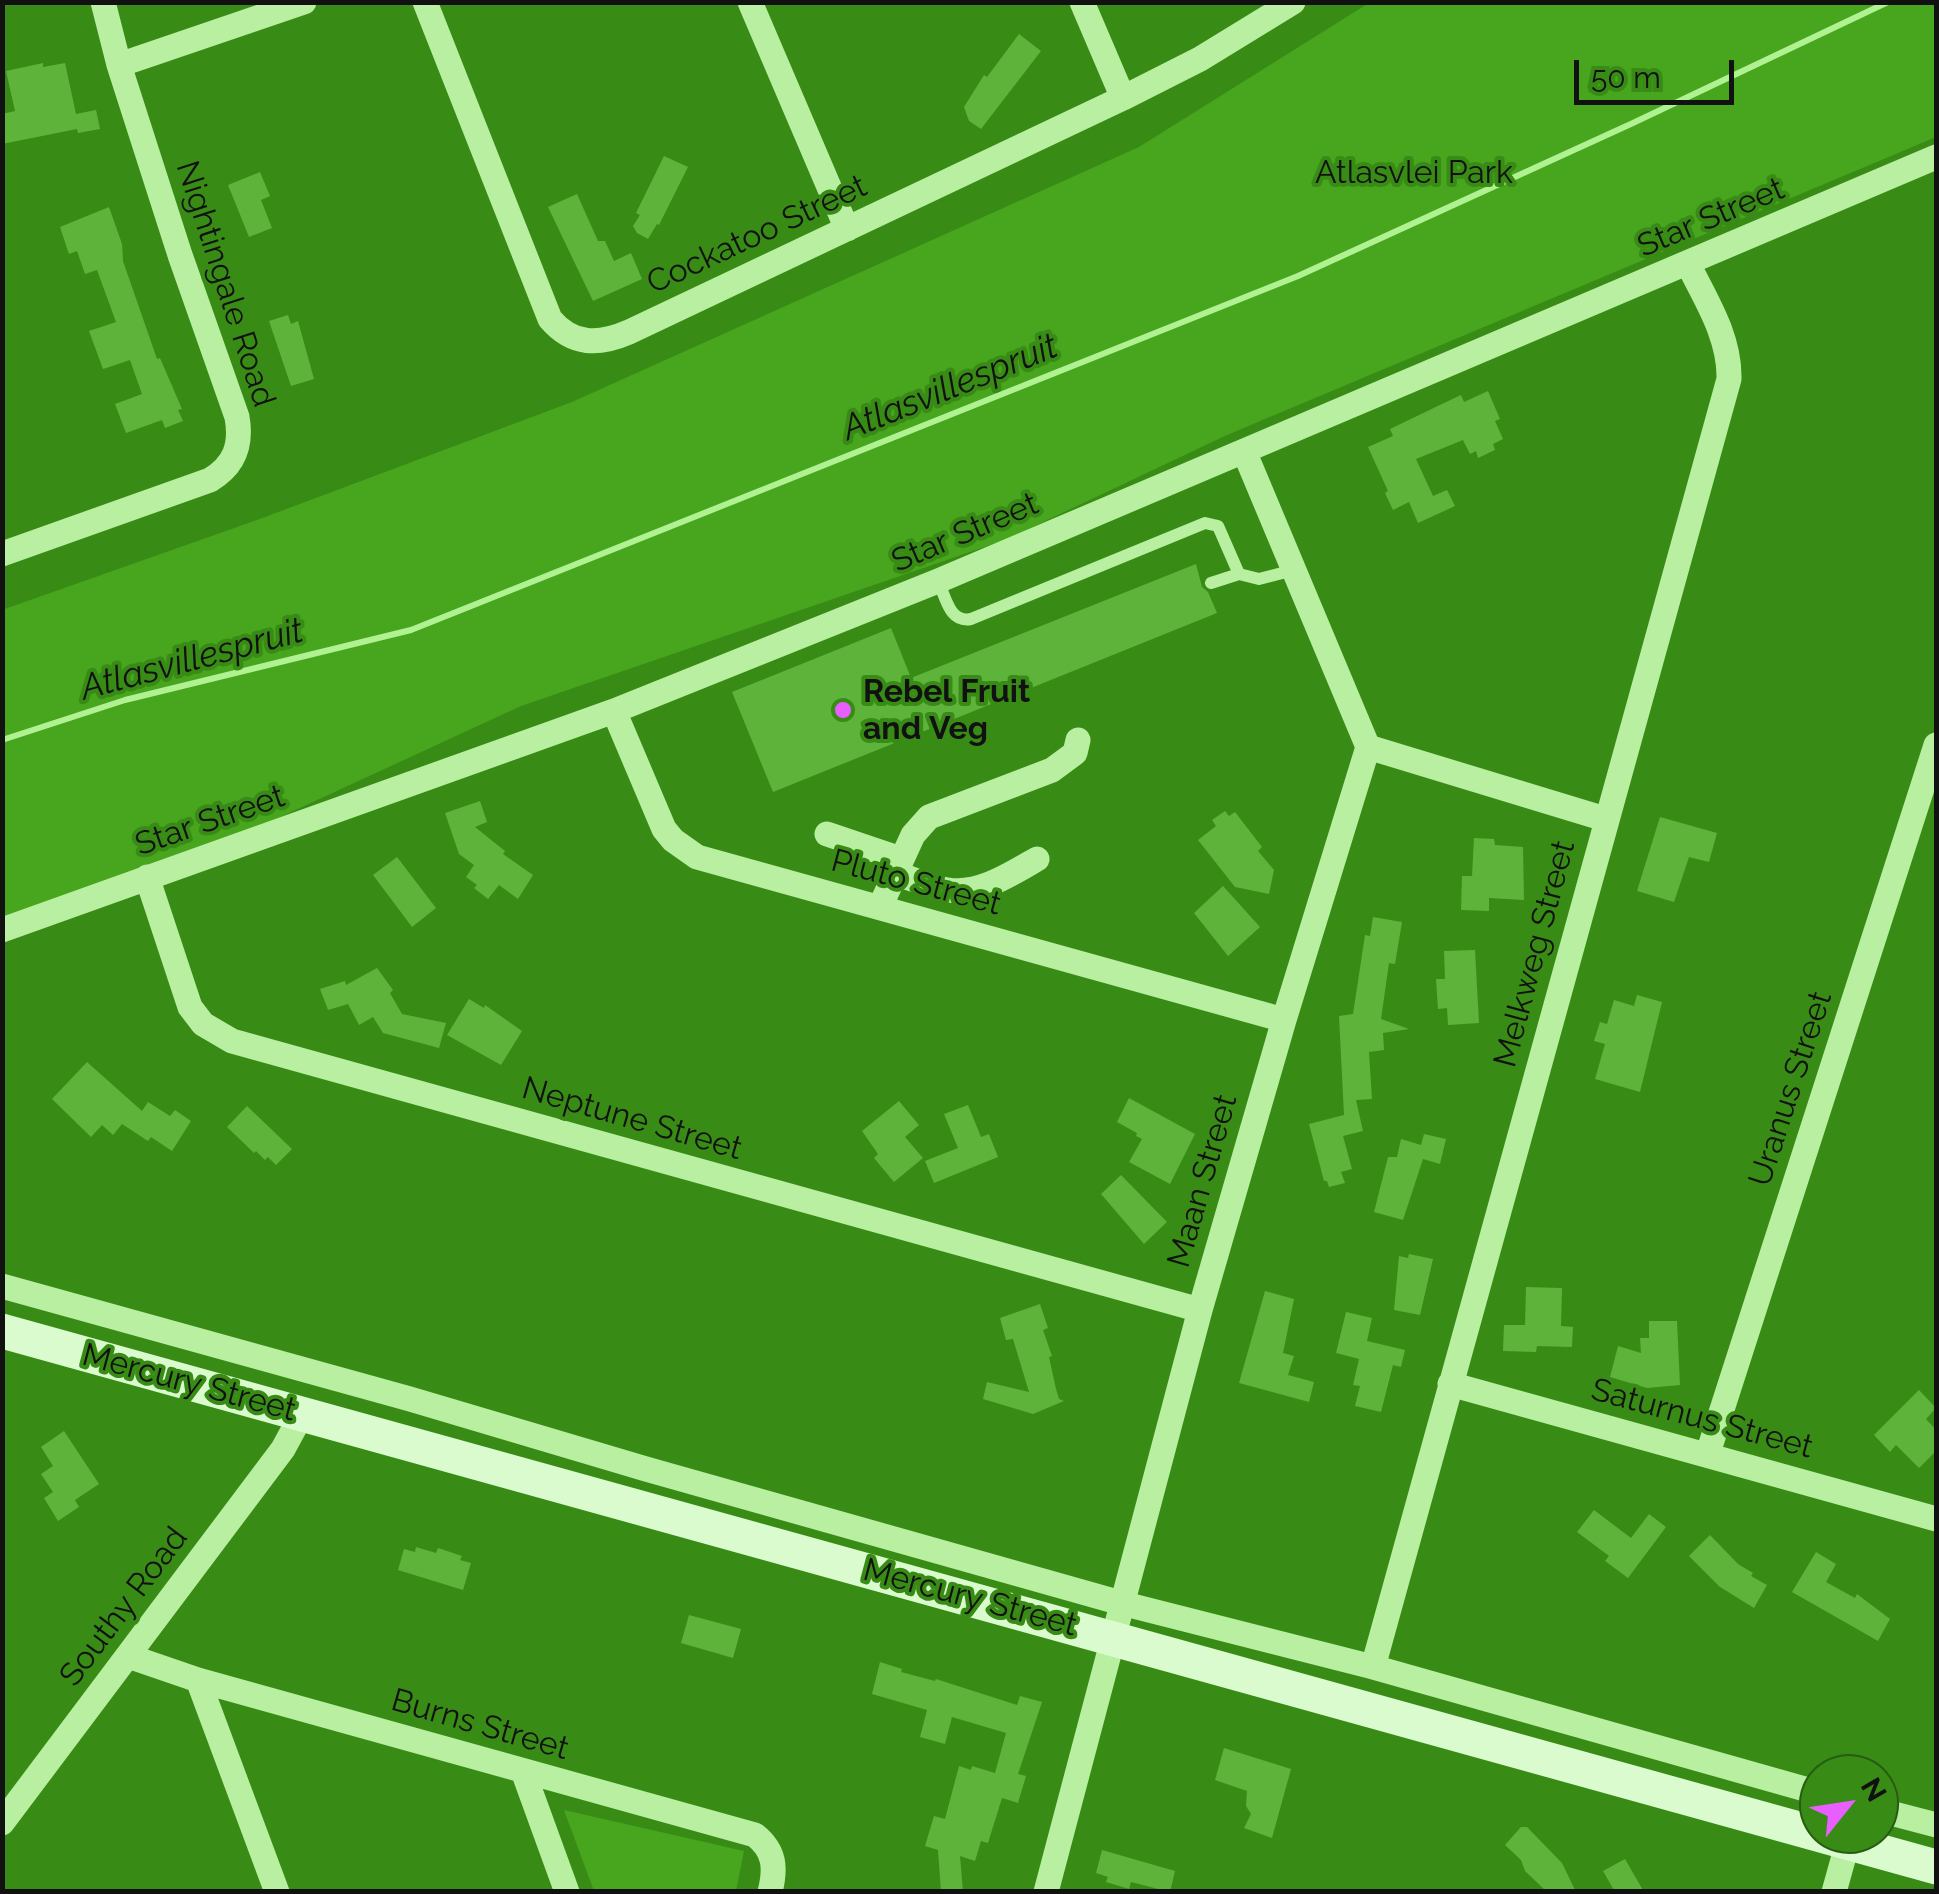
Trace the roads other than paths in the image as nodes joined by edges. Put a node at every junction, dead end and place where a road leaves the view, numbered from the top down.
1 (103, 2) edge
2 (304, 2) edge
3 (425, 2) edge
4 (750, 2) edge
5 (1082, 2) edge
6 (1293, 2) edge
7 (119, 65) junction
8 (1123, 98) junction
9 (1936, 157) edge
10 (847, 229) junction
11 (1688, 264) junction
12 (1244, 451) junction
13 (2, 554) edge
14 (1294, 570) junction
15 (1239, 574) junction
16 (938, 580) junction
17 (1211, 583) dead end
18 (614, 712) junction
19 (1078, 740) dead end
20 (1936, 745) edge
21 (1368, 747) junction
22 (1606, 818) junction
23 (827, 834) dead end
24 (1037, 859) dead end
25 (898, 866) junction
26 (146, 877) junction
27 (880, 907) junction
28 (2, 930) edge
29 (1284, 1020) junction
30 (2, 1286) edge
31 (1200, 1310) junction
32 (2, 1332) edge
33 (2, 1347) edge
34 (1450, 1384) junction
35 (300, 1421) junction
36 (1708, 1453) junction
37 (1936, 1519) edge
38 (1122, 1603) junction
39 (1112, 1646) junction
40 (128, 1656) junction
41 (1373, 1667) junction
42 (198, 1680) junction
43 (524, 1771) junction
44 (1799, 1788) edge
45 (1899, 1816) edge
46 (2, 1823) edge
47 (1936, 1826) edge
48 (1844, 1856) junction
49 (1936, 1867) edge
50 (1936, 1881) edge
51 (277, 1892) edge
52 (567, 1892) edge
53 (770, 1892) edge
54 (1046, 1892) edge
55 (1834, 1892) edge

1 - 7 street, Nightingale Road
2 - 7 street
3 - 10 street, Cockatoo Street
4 - 10 street
5 - 8 street
6 - 8 street, Cockatoo Street
7 - 13 street, Nightingale Road
8 - 10 street, Cockatoo Street
9 - 11 street, Star Street
11 - 12 street, Star Street
11 - 22 street, Melkweg Street
12 - 14 street
12 - 16 street, Star Street
14 - 15 lane
14 - 21 street
15 - 16 lane
15 - 17 lane
16 - 18 street, Star Street
18 - 26 street, Star Street
18 - 27 street, Pluto Street
19 - 25 street
20 - 36 street, Uranus Street
21 - 22 street
21 - 29 street, Maan Street
22 - 34 street, Melkweg Street
23 - 25 street
24 - 25 street
25 - 27 street
26 - 28 street, Star Street
26 - 31 street, Neptune Street
27 - 29 street, Pluto Street
29 - 31 street, Maan Street
30 - 38 street, Mercury Street
31 - 38 street, Maan Street
32 - 35 street, Mercury Street
33 - 35 street, Mercury Street
34 - 36 street, Saturnus Street
34 - 41 street, Melkweg Street
35 - 39 street, Mercury Street
35 - 40 street, Southy Road
36 - 37 street, Saturnus Street
38 - 39 street, Maan Street
38 - 41 street, Mercury Street
39 - 48 street, Mercury Street
39 - 49 street, Mercury Street
39 - 54 street, Maan Street
40 - 42 street, Burns Street
40 - 46 street, Southy Road
41 - 44 street, Mercury Street
42 - 43 street, Burns Street
42 - 51 street
43 - 52 street
43 - 53 street, Burns Street
45 - 47 street
48 - 50 street, Mercury Street
48 - 55 street

